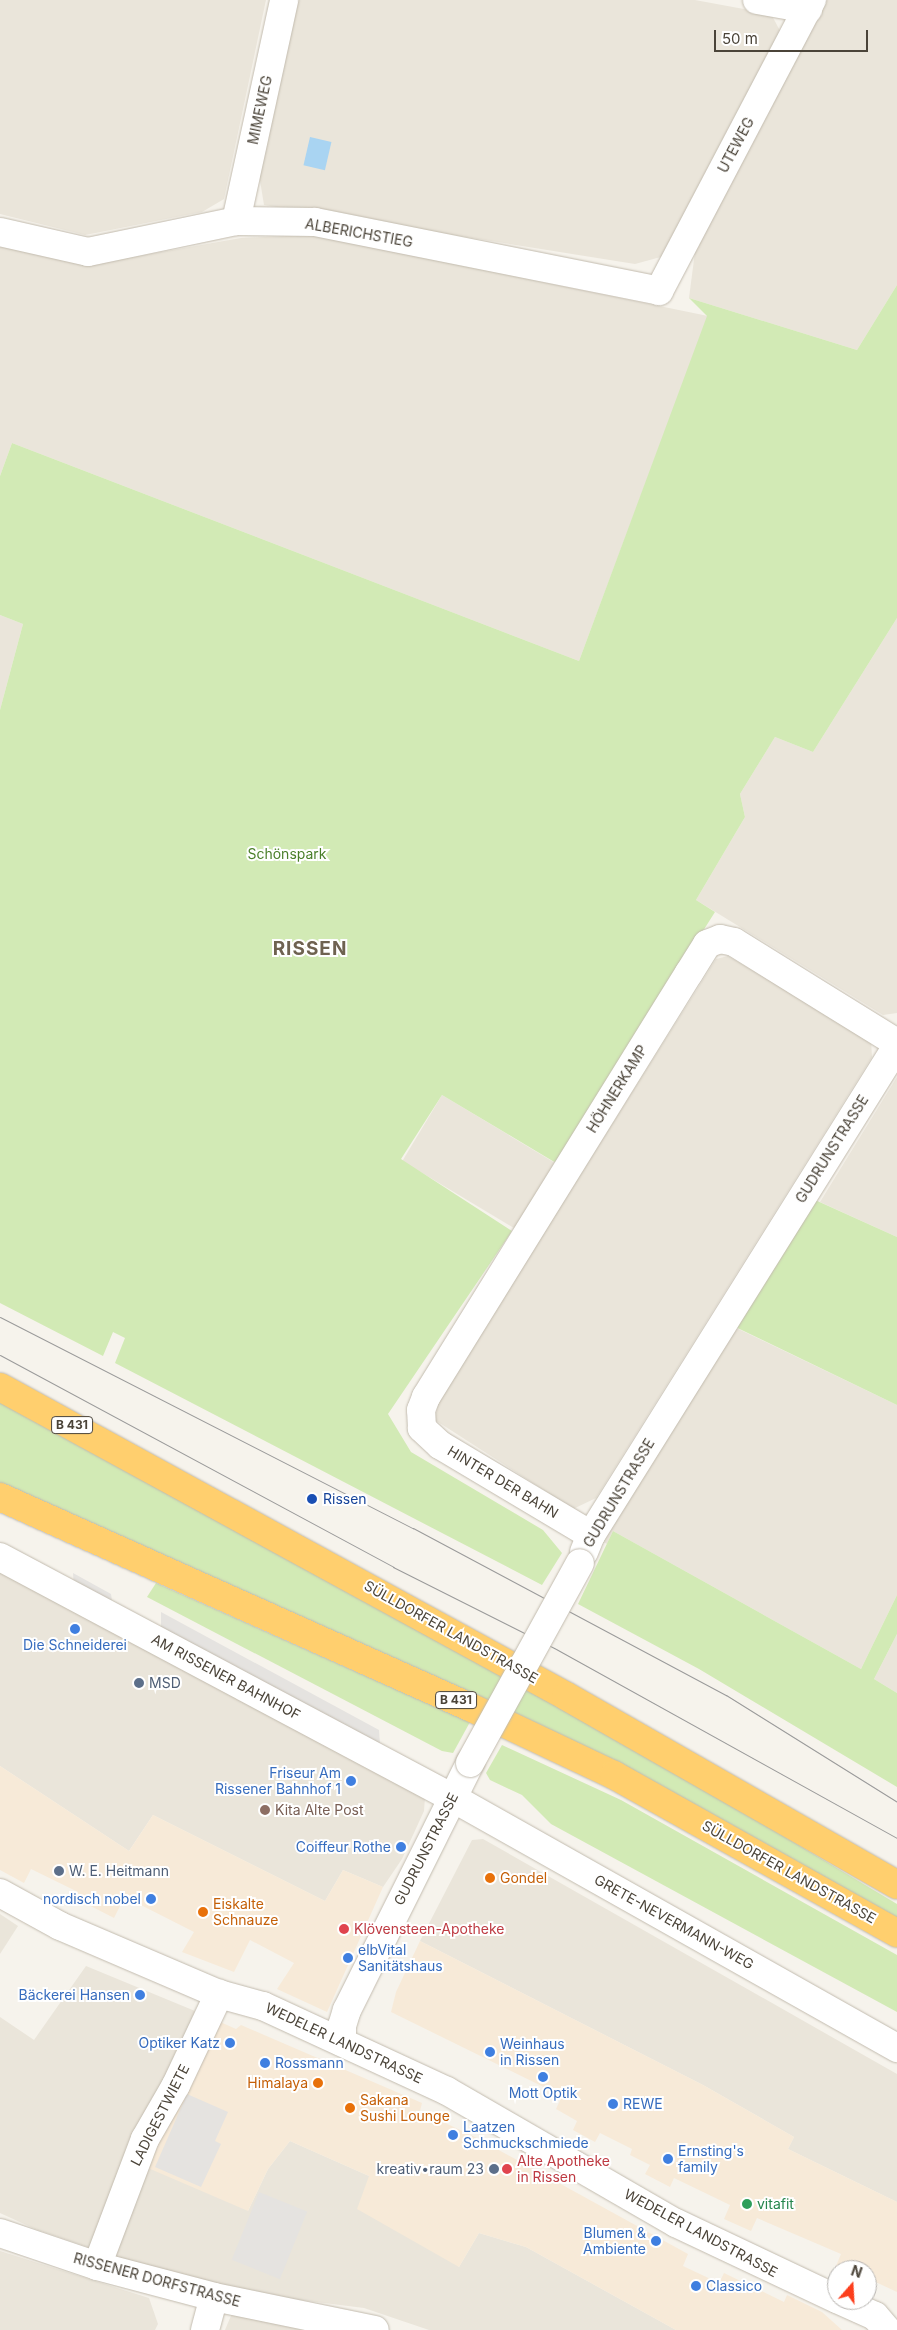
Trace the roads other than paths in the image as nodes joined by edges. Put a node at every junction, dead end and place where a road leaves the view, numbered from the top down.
1 (284, 0) edge
2 (757, 0) edge
3 (810, 5) edge
4 (236, 221) junction
5 (0, 232) edge
6 (659, 290) joint
7 (897, 1044) edge
8 (0, 1387) edge
9 (421, 1423) joint
10 (0, 1497) edge
11 (591, 1535) junction
12 (0, 1557) edge
13 (451, 1797) junction
14 (897, 1885) edge
15 (0, 1893) edge
16 (897, 1933) edge
17 (219, 1994) junction
18 (342, 2042) junction
19 (897, 2048) edge
20 (0, 2232) edge
21 (97, 2266) junction
22 (827, 2295) edge
23 (214, 2297) junction
24 (860, 2310) edge
25 (205, 2330) edge
26 (375, 2330) edge
27 (887, 2330) edge

1 - 4 street, MIMEWEG
2 - 3 street
3 - 6 street, UTEWEG
4 - 5 street, ALBERICHSTIEG
4 - 6 street, ALBERICHSTIEG
7 - 9 street, HÖHNERKAMP
7 - 11 street, GUDRUNSTRASSE
8 - 14 highway, SÜLLDORFER LANDSTRASSE / B 431
9 - 11 street, HINTER DER BAHN
10 - 16 highway, SÜLLDORFER LANDSTRASSE / B 431
11 - 13 street, GUDRUNSTRASSE, bridge
12 - 13 street, AM RISSENER BAHNHOF
13 - 18 street, GUDRUNSTRASSE
13 - 19 street, GRETE-NEVERMANN-WEG
15 - 17 street, WEDELER LANDSTRASSE
17 - 18 street, WEDELER LANDSTRASSE
17 - 21 street, LADIGESTWIETE
18 - 22 street, WEDELER LANDSTRASSE
20 - 21 street, RISSENER DORFSTRASSE
21 - 23 street, RISSENER DORFSTRASSE
23 - 25 street
23 - 26 street, RISSENER DORFSTRASSE
24 - 27 street, WEDELER LANDSTRASSE

